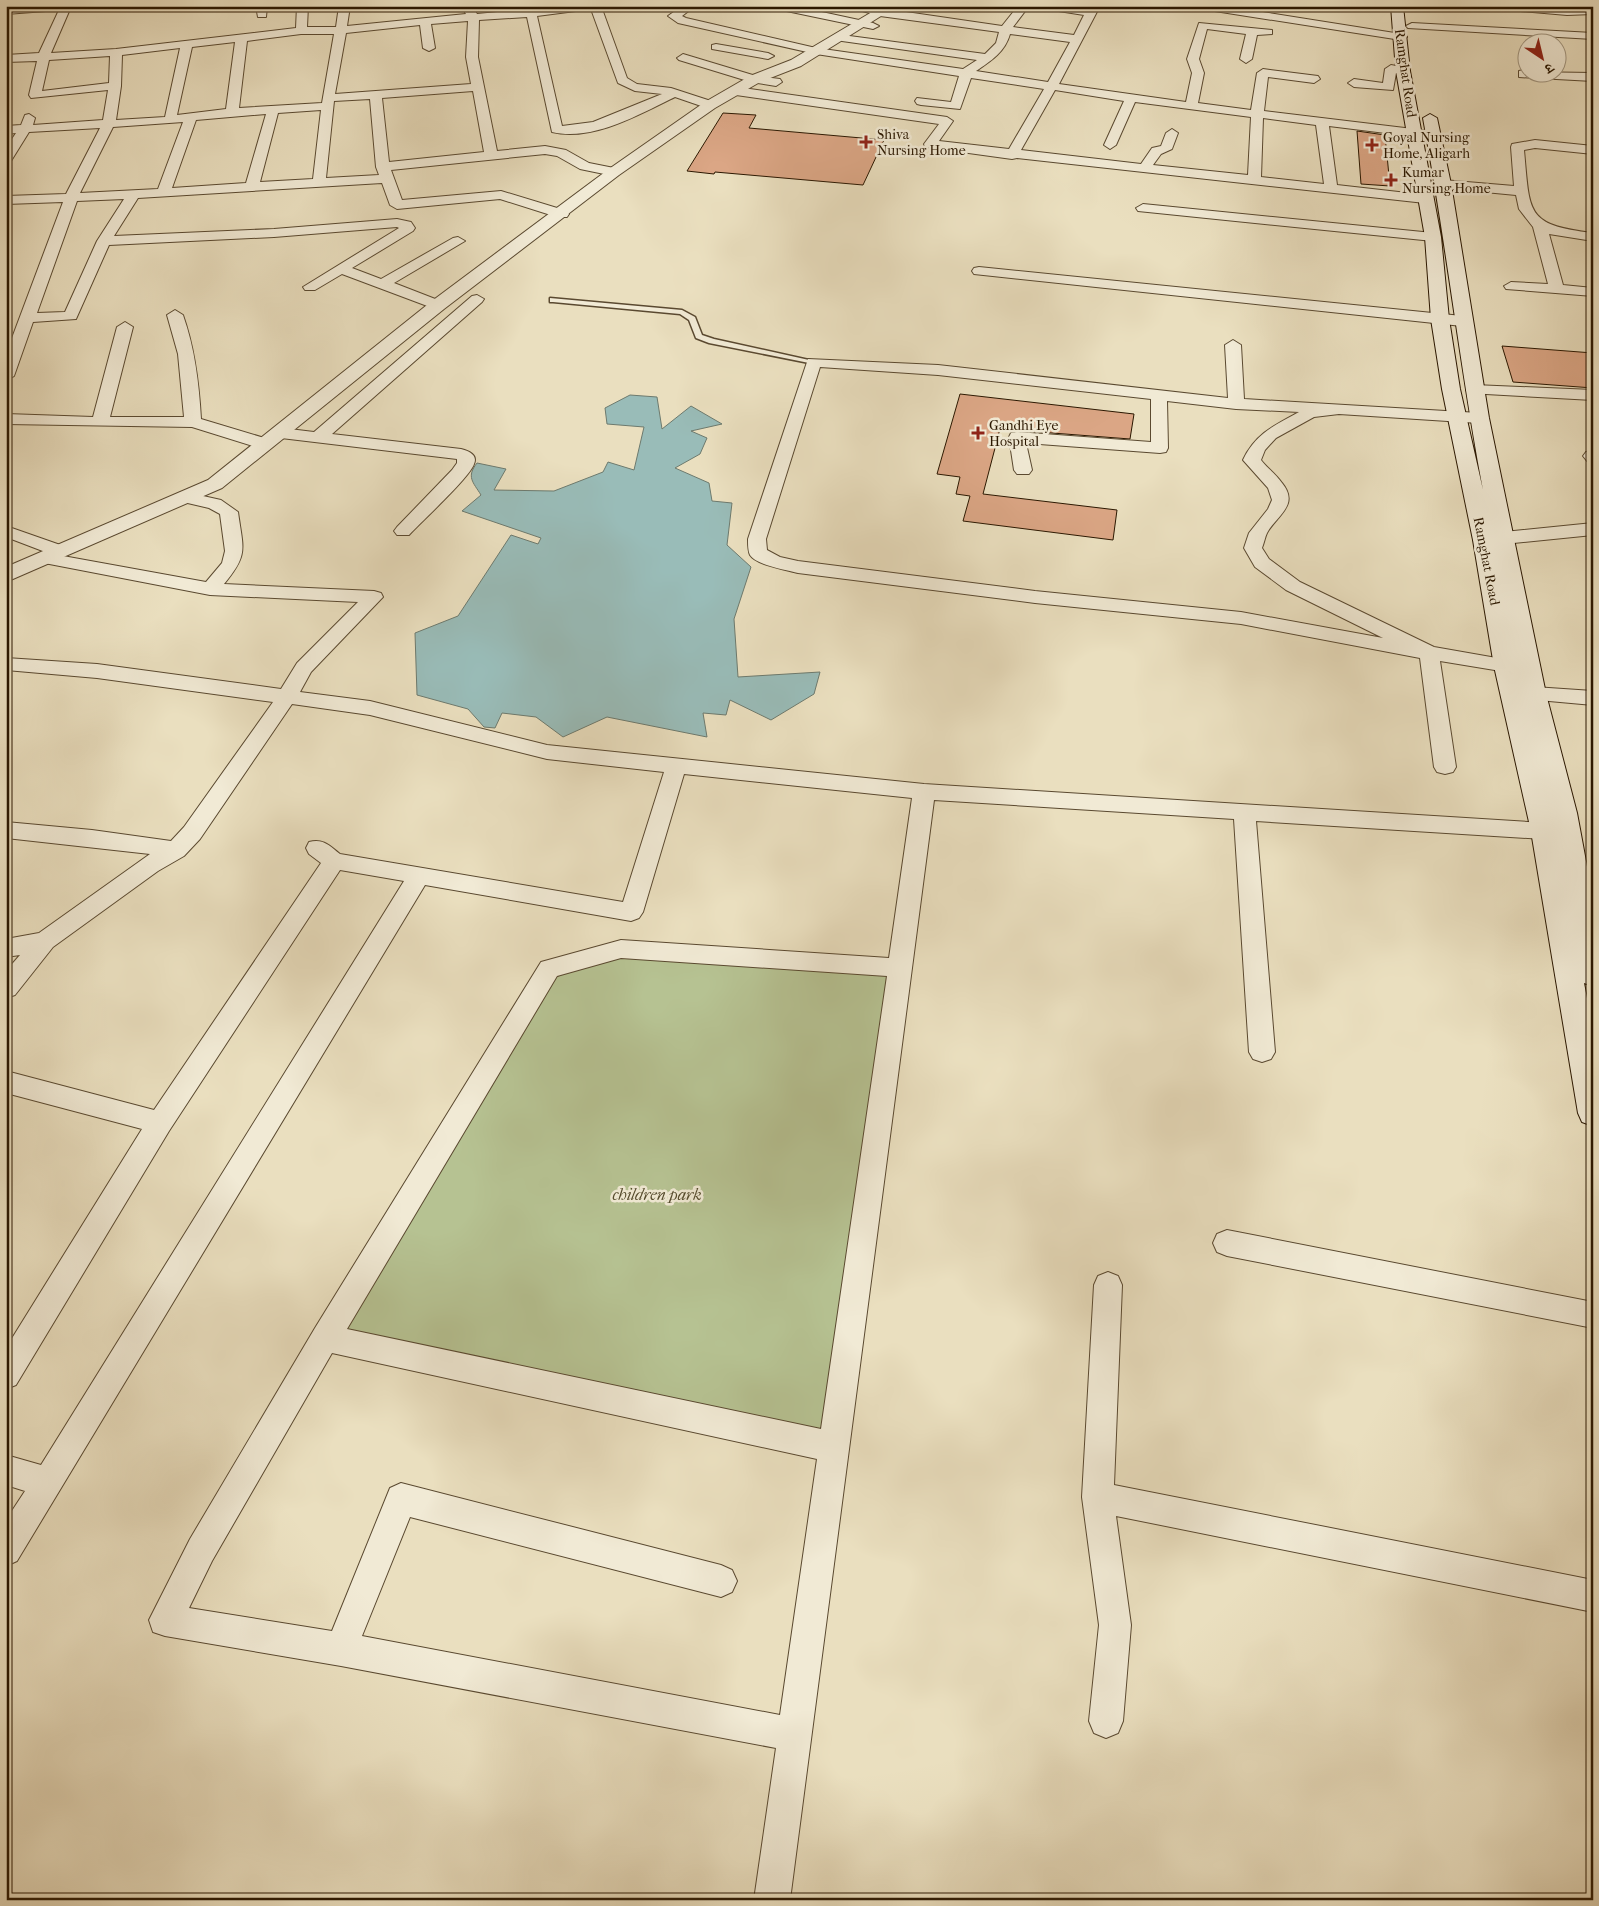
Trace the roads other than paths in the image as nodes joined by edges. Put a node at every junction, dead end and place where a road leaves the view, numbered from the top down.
1 (71, 6) edge
2 (303, 6) edge
3 (345, 6) edge
4 (466, 6) edge
5 (594, 6) edge
6 (777, 6) edge
7 (850, 6) edge
8 (1024, 6) edge
9 (1046, 6) edge
10 (1397, 6) edge
11 (1497, 6) edge
12 (66, 7) edge
13 (1205, 7) edge
14 (692, 8) edge
15 (8, 9) edge
16 (542, 9) edge
17 (885, 9) edge
18 (1093, 9) edge
19 (1593, 11) edge
20 (531, 13) junction
21 (474, 18) junction
22 (425, 20) junction
23 (1407, 23) edge
24 (861, 24) junction
25 (1203, 25) junction
26 (889, 28) dead end
27 (339, 30) junction
28 (1005, 30) junction
29 (1252, 30) junction
30 (301, 31) junction
31 (1282, 33) dead end
32 (1593, 36) edge
33 (1516, 37) edge
34 (1566, 37) edge
35 (241, 39) junction
36 (836, 39) junction
37 (1077, 40) junction
38 (983, 41) dead end
39 (187, 43) junction
40 (1001, 44) junction
41 (716, 47) dead end
42 (429, 48) dead end
43 (815, 51) junction
44 (116, 52) junction
45 (44, 56) junction
46 (683, 58) dead end
47 (988, 58) junction
48 (6, 59) edge
49 (1246, 59) dead end
50 (796, 64) junction
51 (1403, 71) junction
52 (966, 73) junction
53 (1566, 76) edge
54 (1593, 77) edge
55 (755, 79) junction
56 (1314, 79) dead end
57 (1354, 83) dead end
58 (793, 84) dead end
59 (115, 86) junction
60 (1052, 86) junction
61 (479, 87) junction
62 (736, 91) junction
63 (674, 93) junction
64 (35, 94) junction
65 (376, 94) junction
66 (1131, 98) junction
67 (908, 99) dead end
68 (328, 102) junction
69 (710, 105) junction
70 (1191, 106) junction
71 (1318, 107) dead end
72 (273, 109) junction
73 (232, 112) junction
74 (1257, 114) junction
75 (191, 117) junction
76 (170, 120) junction
77 (1319, 121) junction
78 (109, 122) junction
79 (26, 128) junction
80 (6, 130) edge
81 (1172, 133) dead end
82 (1424, 134) junction
83 (1110, 145) dead end
84 (1593, 150) edge
85 (491, 154) junction
86 (1012, 155) junction
87 (6, 158) edge
88 (1146, 166) junction
89 (614, 172) junction
90 (385, 173) junction
91 (1254, 179) junction
92 (319, 182) junction
93 (1443, 184) junction
94 (252, 186) junction
95 (1331, 188) junction
96 (1521, 190) junction
97 (163, 194) junction
98 (133, 196) junction
99 (71, 198) junction
100 (1425, 198) junction
101 (6, 200) edge
102 (1143, 208) dead end
103 (562, 214) junction
104 (1539, 225) junction
105 (1433, 237) junction
106 (1593, 237) edge
107 (104, 241) junction
108 (458, 241) dead end
109 (342, 269) junction
110 (979, 271) dead end
111 (382, 284) junction
112 (1511, 286) dead end
113 (310, 287) dead end
114 (1557, 290) junction
115 (1593, 292) edge
116 (477, 299) dead end
117 (553, 300) dead end
118 (438, 305) junction
119 (175, 315) dead end
120 (26, 318) junction
121 (1440, 319) junction
122 (1462, 321) junction
123 (125, 327) dead end
124 (1233, 345) dead end
125 (814, 362) junction
126 (6, 376) edge
127 (1474, 390) junction
128 (1159, 394) junction
129 (1593, 395) edge
130 (1236, 404) junction
131 (1339, 409) junction
132 (1457, 417) junction
133 (1479, 418) junction
134 (6, 419) edge
135 (100, 422) junction
136 (193, 422) junction
137 (281, 432) junction
138 (318, 437) junction
139 (265, 444) junction
140 (1023, 470) dead end
141 (185, 497) junction
142 (1593, 530) edge
143 (6, 531) edge
144 (403, 531) dead end
145 (1494, 539) junction
146 (53, 555) junction
147 (6, 575) edge
148 (210, 589) junction
149 (1429, 653) junction
150 (6, 664) edge
151 (1506, 666) junction
152 (1530, 670) junction
153 (1534, 694) junction
154 (287, 696) junction
155 (1593, 698) edge
156 (676, 766) junction
157 (1444, 767) dead end
158 (924, 792) junction
159 (1244, 813) junction
160 (6, 830) edge
161 (1544, 831) junction
162 (176, 850) junction
163 (419, 876) junction
164 (1575, 939) junction
165 (45, 941) junction
166 (6, 948) edge
167 (900, 968) junction
168 (1593, 975) edge
169 (6, 988) edge
170 (1262, 1052) dead end
171 (6, 1082) edge
172 (1593, 1113) edge
173 (160, 1123) junction
174 (1227, 1242) dead end
175 (1108, 1285) dead end
176 (1593, 1315) edge
177 (326, 1338) junction
178 (6, 1375) edge
179 (834, 1447) junction
180 (6, 1470) edge
181 (46, 1482) junction
182 (1098, 1497) junction
183 (6, 1550) edge
184 (721, 1581) dead end
185 (1593, 1596) edge
186 (341, 1649) junction
187 (1106, 1721) dead end
188 (795, 1735) junction
189 (772, 1900) edge

1 - 12 street
2 - 30 street
3 - 27 street
4 - 21 street
5 - 16 street
5 - 63 street
6 - 24 street
7 - 17 street
8 - 28 street
9 - 18 street
10 - 23 main road, Ramghat Road
11 - 19 street
12 - 15 street
12 - 45 street
13 - 23 street
13 - 25 street
14 - 43 street
16 - 20 street
17 - 24 main road
17 - 28 street
18 - 37 street
20 - 21 street
20 - 63 street
21 - 22 street
21 - 61 street
22 - 27 street
22 - 42 street
23 - 33 street
23 - 51 main road, Ramghat Road
23 - 82 main road, Ramghat Road
24 - 26 street
24 - 36 main road
25 - 29 street
25 - 70 street
27 - 30 street
27 - 68 street
28 - 37 street
28 - 40 street
29 - 31 street
29 - 49 street
30 - 35 street
32 - 34 street
35 - 39 street
35 - 73 street
36 - 43 main road
36 - 47 street
37 - 60 street
38 - 40 street
39 - 44 street
39 - 76 street
40 - 47 street
41 - 50 street
43 - 50 main road
43 - 52 street
44 - 45 street
44 - 59 street
45 - 48 street
45 - 64 street
46 - 55 street
47 - 52 street
50 - 55 main road
51 - 57 street
51 - 82 main road, Ramghat Road
52 - 60 street
52 - 67 street
53 - 54 street
55 - 58 street
55 - 62 main road
56 - 74 street
59 - 64 street
59 - 78 street
60 - 66 street
60 - 86 street
61 - 65 street
61 - 85 street
62 - 69 main road
62 - 86 street
63 - 69 street
64 - 79 street
65 - 68 street
65 - 90 street
66 - 70 street
66 - 83 street
68 - 72 street
68 - 92 street
69 - 89 main road
70 - 74 street
71 - 77 street
72 - 73 street
72 - 94 street
73 - 75 street
74 - 77 street
74 - 91 street
75 - 76 street
75 - 97 street
76 - 78 street
77 - 82 street
77 - 95 street
78 - 79 street
78 - 99 street
79 - 80 street
79 - 87 street
81 - 88 street
82 - 93 main road, Ramghat Road
82 - 100 main road, Ramghat Road
84 - 96 street
85 - 89 street
85 - 90 street
86 - 88 street
88 - 91 street
89 - 103 main road
90 - 92 street
90 - 103 street
91 - 95 street
92 - 94 street
93 - 96 street
93 - 122 main road, Ramghat Road
94 - 97 street
95 - 100 street
96 - 104 street
97 - 98 street
98 - 99 street
98 - 107 street
99 - 101 street
99 - 120 street
100 - 105 main road, Ramghat Road
102 - 105 street
103 - 118 main road
104 - 106 street
104 - 114 street
105 - 121 main road, Ramghat Road
107 - 109 street
107 - 120 street
108 - 111 street
109 - 111 street
109 - 113 street
110 - 121 street
111 - 118 street
112 - 114 street
114 - 115 street
116 - 138 street
117 - 125 lane
118 - 137 main road
119 - 136 street
120 - 126 street
121 - 122 street
121 - 132 main road, Ramghat Road
122 - 127 main road, Ramghat Road
123 - 135 street
124 - 130 street
125 - 128 street
125 - 149 street
127 - 129 street
127 - 133 main road, Ramghat Road
128 - 130 street
128 - 140 street
130 - 131 street
131 - 132 street
131 - 149 street
132 - 133 street
132 - 145 main road, Ramghat Road
133 - 145 main road, Ramghat Road
134 - 135 street
135 - 136 street
136 - 139 street
137 - 138 street
137 - 139 main road
138 - 144 street
139 - 141 main road
141 - 146 main road
141 - 148 street
142 - 145 main road
143 - 146 street
145 - 151 main road, Ramghat Road
145 - 152 main road, Ramghat Road
146 - 147 main road
146 - 148 street
148 - 154 street
149 - 151 street
149 - 157 street
150 - 154 street
151 - 152 street
151 - 161 main road, Ramghat Road
152 - 153 main road, Ramghat Road
153 - 155 street
153 - 164 main road, Ramghat Road
154 - 156 street
154 - 162 street
156 - 158 street
156 - 163 street
158 - 159 street
158 - 167 street
159 - 161 street
159 - 170 street
160 - 162 street
161 - 164 main road, Ramghat Road
162 - 165 street
163 - 173 street
163 - 181 street
164 - 168 main road, Ramghat Road
164 - 172 main road, Ramghat Road
165 - 166 street
165 - 169 street
167 - 177 street
167 - 179 street
171 - 173 street
173 - 178 street
174 - 176 street
175 - 182 street
177 - 179 street
177 - 186 street
179 - 188 street
180 - 181 street
181 - 183 street
182 - 185 street
182 - 187 street
184 - 186 street
186 - 188 street
188 - 189 street

